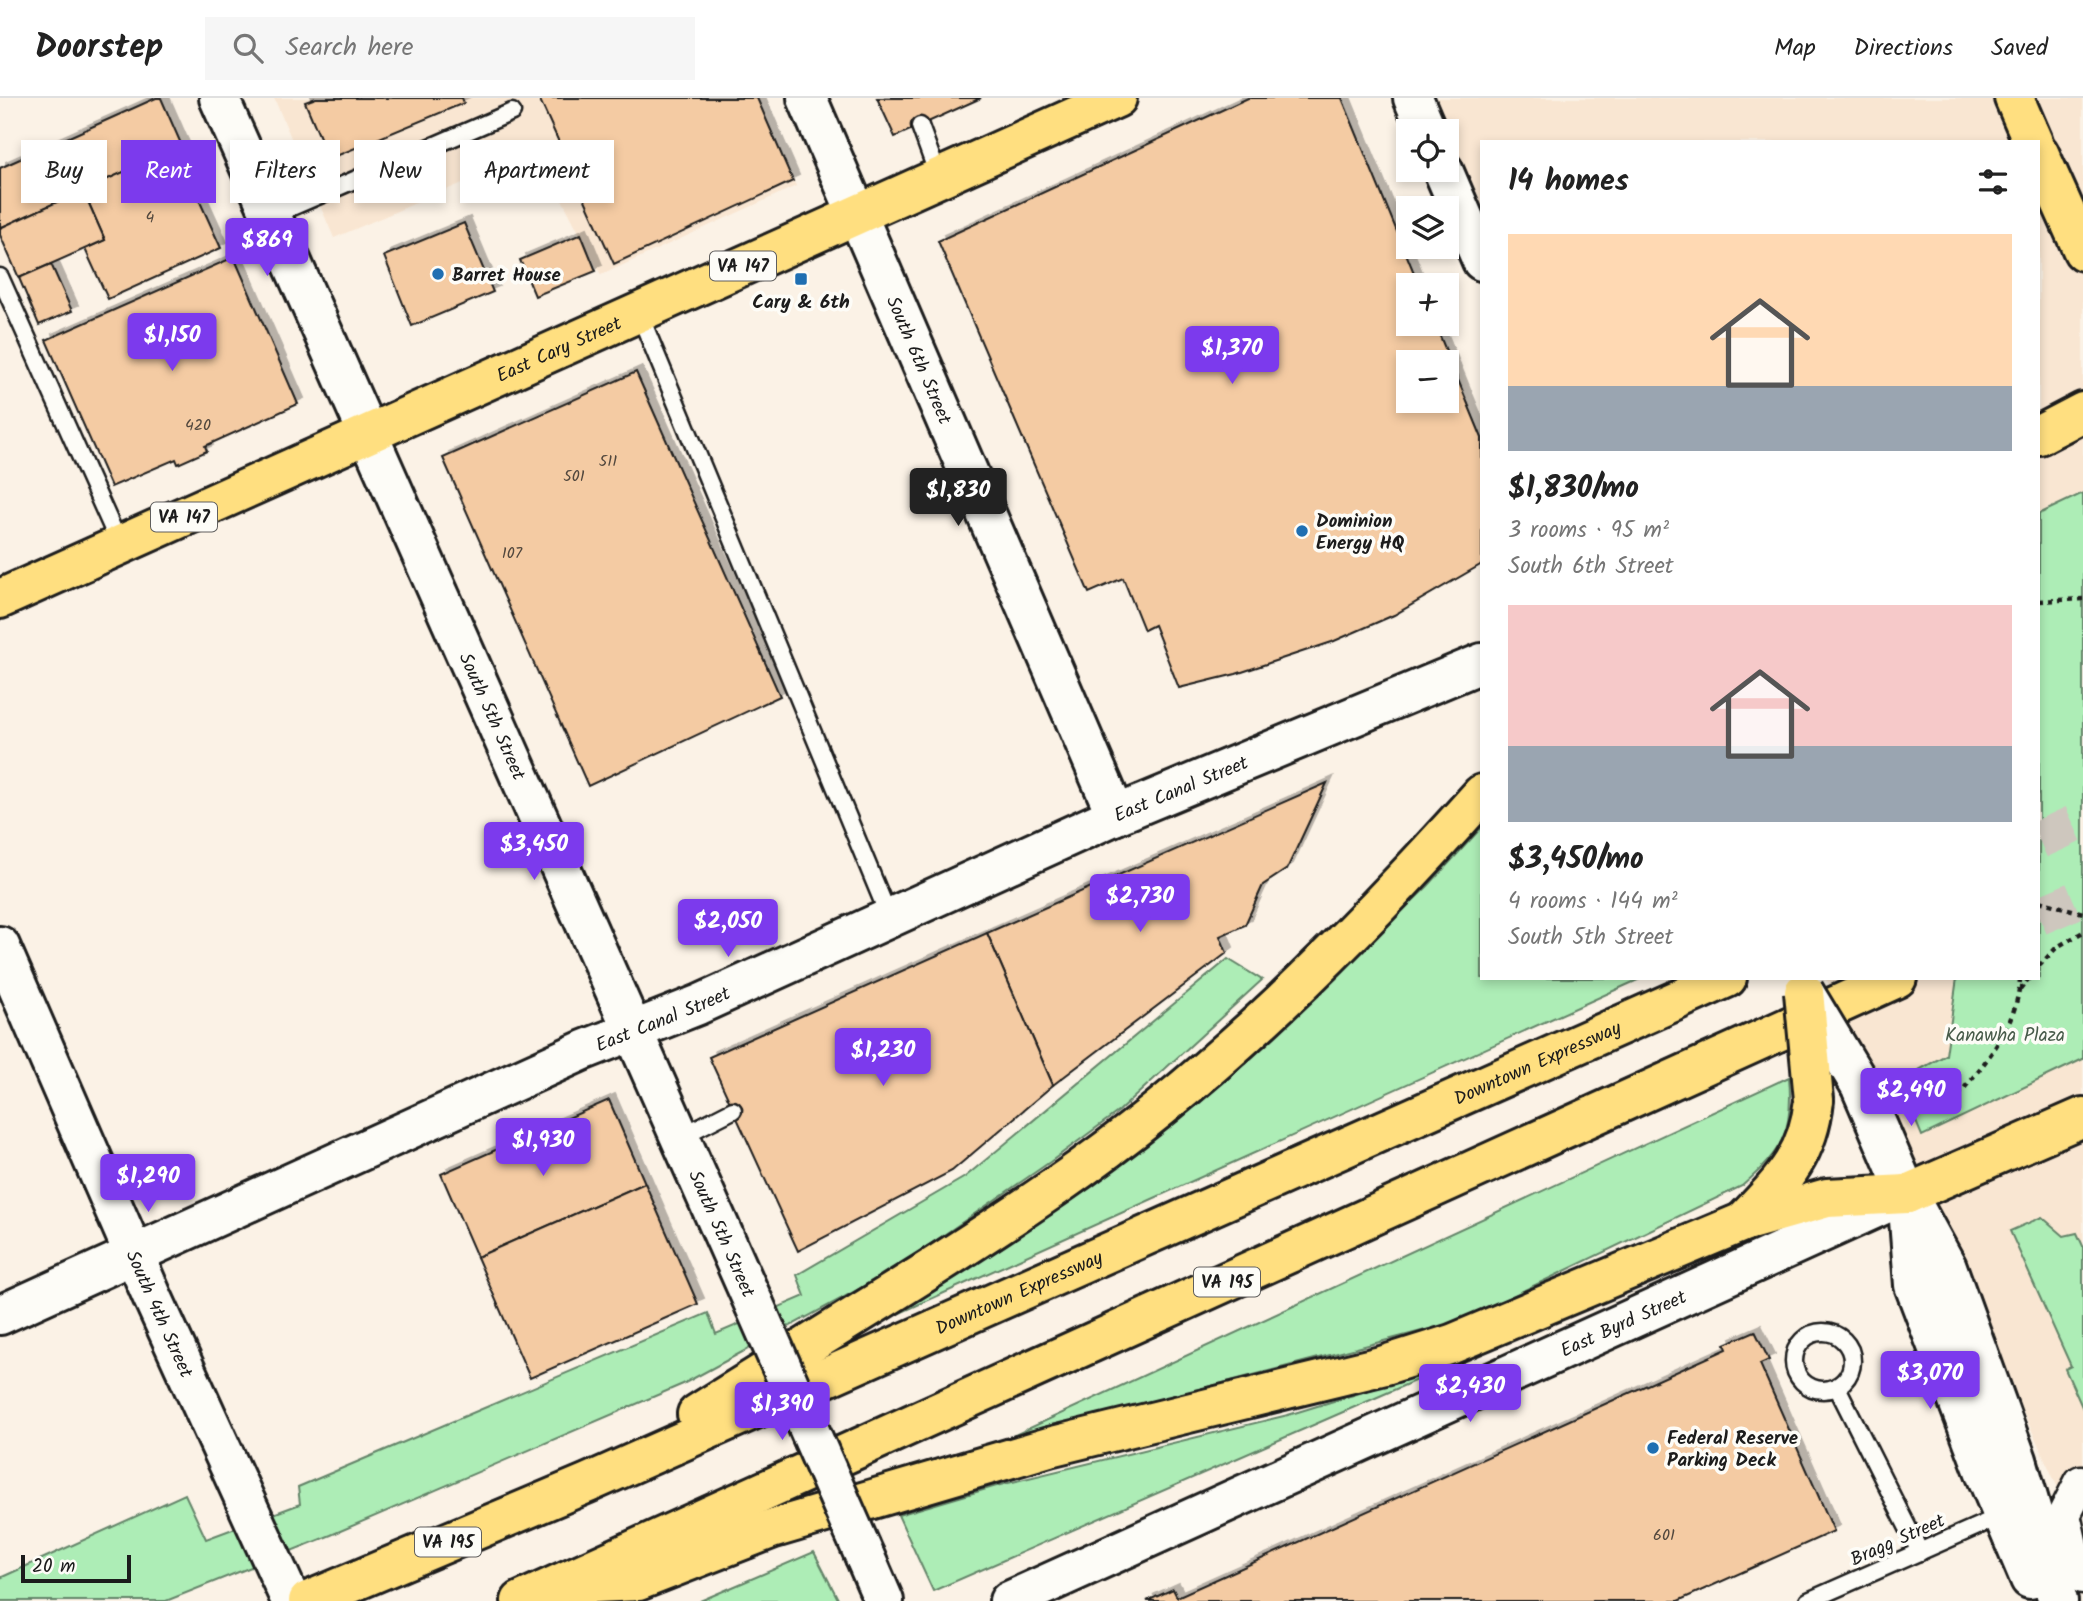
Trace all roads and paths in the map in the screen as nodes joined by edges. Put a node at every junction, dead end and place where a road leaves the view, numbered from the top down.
1 (219, 98) edge
2 (807, 98) edge
3 (1117, 98) edge
4 (1413, 98) edge
5 (2014, 98) edge
6 (1075, 106) edge
7 (512, 112) dead end
8 (1422, 119) edge
9 (920, 125) dead end
10 (2033, 140) edge
11 (2040, 155) edge
12 (939, 178) junction
13 (1448, 182) edge
14 (857, 215) junction
15 (271, 216) junction
16 (2083, 251) edge
17 (1480, 256) edge
18 (0, 277) edge
19 (639, 313) junction
20 (2083, 412) edge
21 (2040, 434) edge
22 (368, 435) junction
23 (120, 545) junction
24 (0, 598) edge
25 (2083, 599) edge
26 (2040, 600) edge
27 (1480, 664) edge
28 (1480, 797) edge
29 (1469, 813) edge
30 (1116, 815) junction
31 (2040, 901) edge
32 (2083, 913) edge
33 (890, 919) junction
34 (2083, 932) edge
35 (0, 946) edge
36 (2040, 965) edge
37 (1722, 980) edge
38 (1893, 980) edge
39 (2020, 980) edge
40 (2027, 980) edge
41 (1801, 985) edge
42 (2019, 990) junction
43 (633, 1031) junction
44 (1952, 1103) dead end
45 (733, 1110) dead end
46 (2083, 1117) edge
47 (680, 1137) junction
48 (1908, 1194) junction
49 (1743, 1223) junction
50 (134, 1256) junction
51 (0, 1315) edge
52 (1837, 1387) dead end
53 (2081, 1482) edge
54 (588, 1483) junction
55 (2003, 1515) junction
56 (1920, 1552) junction
57 (2083, 1577) edge
58 (556, 1585) junction
59 (291, 1601) edge
60 (308, 1601) edge
61 (521, 1601) edge
62 (884, 1601) edge
63 (1009, 1601) edge
64 (1808, 1601) edge
65 (2043, 1601) edge
66 (2058, 1601) edge

1 - 15 main road, South 5th Street
2 - 14 main road, South 6th Street
3 - 6 main road, East Cary Street / VA 147
4 - 8 main road
5 - 10 main road
6 - 12 main road, East Cary Street / VA 147
7 - 15 lane
9 - 12 lane
11 - 16 main road
12 - 14 main road, East Cary Street / VA 147
13 - 17 main road
14 - 19 main road, East Cary Street / VA 147
14 - 30 main road, South 6th Street
15 - 22 main road, South 5th Street
18 - 23 lane
19 - 22 main road, East Cary Street / VA 147
19 - 33 lane
20 - 21 main road
22 - 23 main road, East Cary Street / VA 147
22 - 43 main road, South 5th Street
23 - 24 main road, East Cary Street / VA 147
25 - 26 path
27 - 30 main road, East Canal Street
28 - 29 main road
29 - 54 main road
30 - 33 main road, East Canal Street
31 - 32 path
33 - 43 main road, East Canal Street
34 - 36 path
35 - 50 main road, South 4th Street
37 - 54 main road, Downtown Expressway / VA 195
38 - 58 main road, VA 195
39 - 42 path
40 - 42 path
41 - 48 main road, bridge
41 - 49 main road, bridge
42 - 44 path
43 - 47 main road, South 5th Street
43 - 50 main road, East Canal Street
45 - 47 lane
46 - 48 main road, East Byrd Street
47 - 62 main road, South 5th Street, bridge
48 - 49 main road
48 - 55 main road
48 - 63 main road, East Byrd Street
48 - 66 main road
49 - 58 main road
50 - 51 main road, East Canal Street
50 - 59 main road, South 4th Street
52 - 56 lane
53 - 57 street
54 - 60 main road, Downtown Expressway / VA 195
55 - 56 lane, Bragg Street
55 - 65 main road
56 - 64 lane, Bragg Street
58 - 61 main road, VA 195

